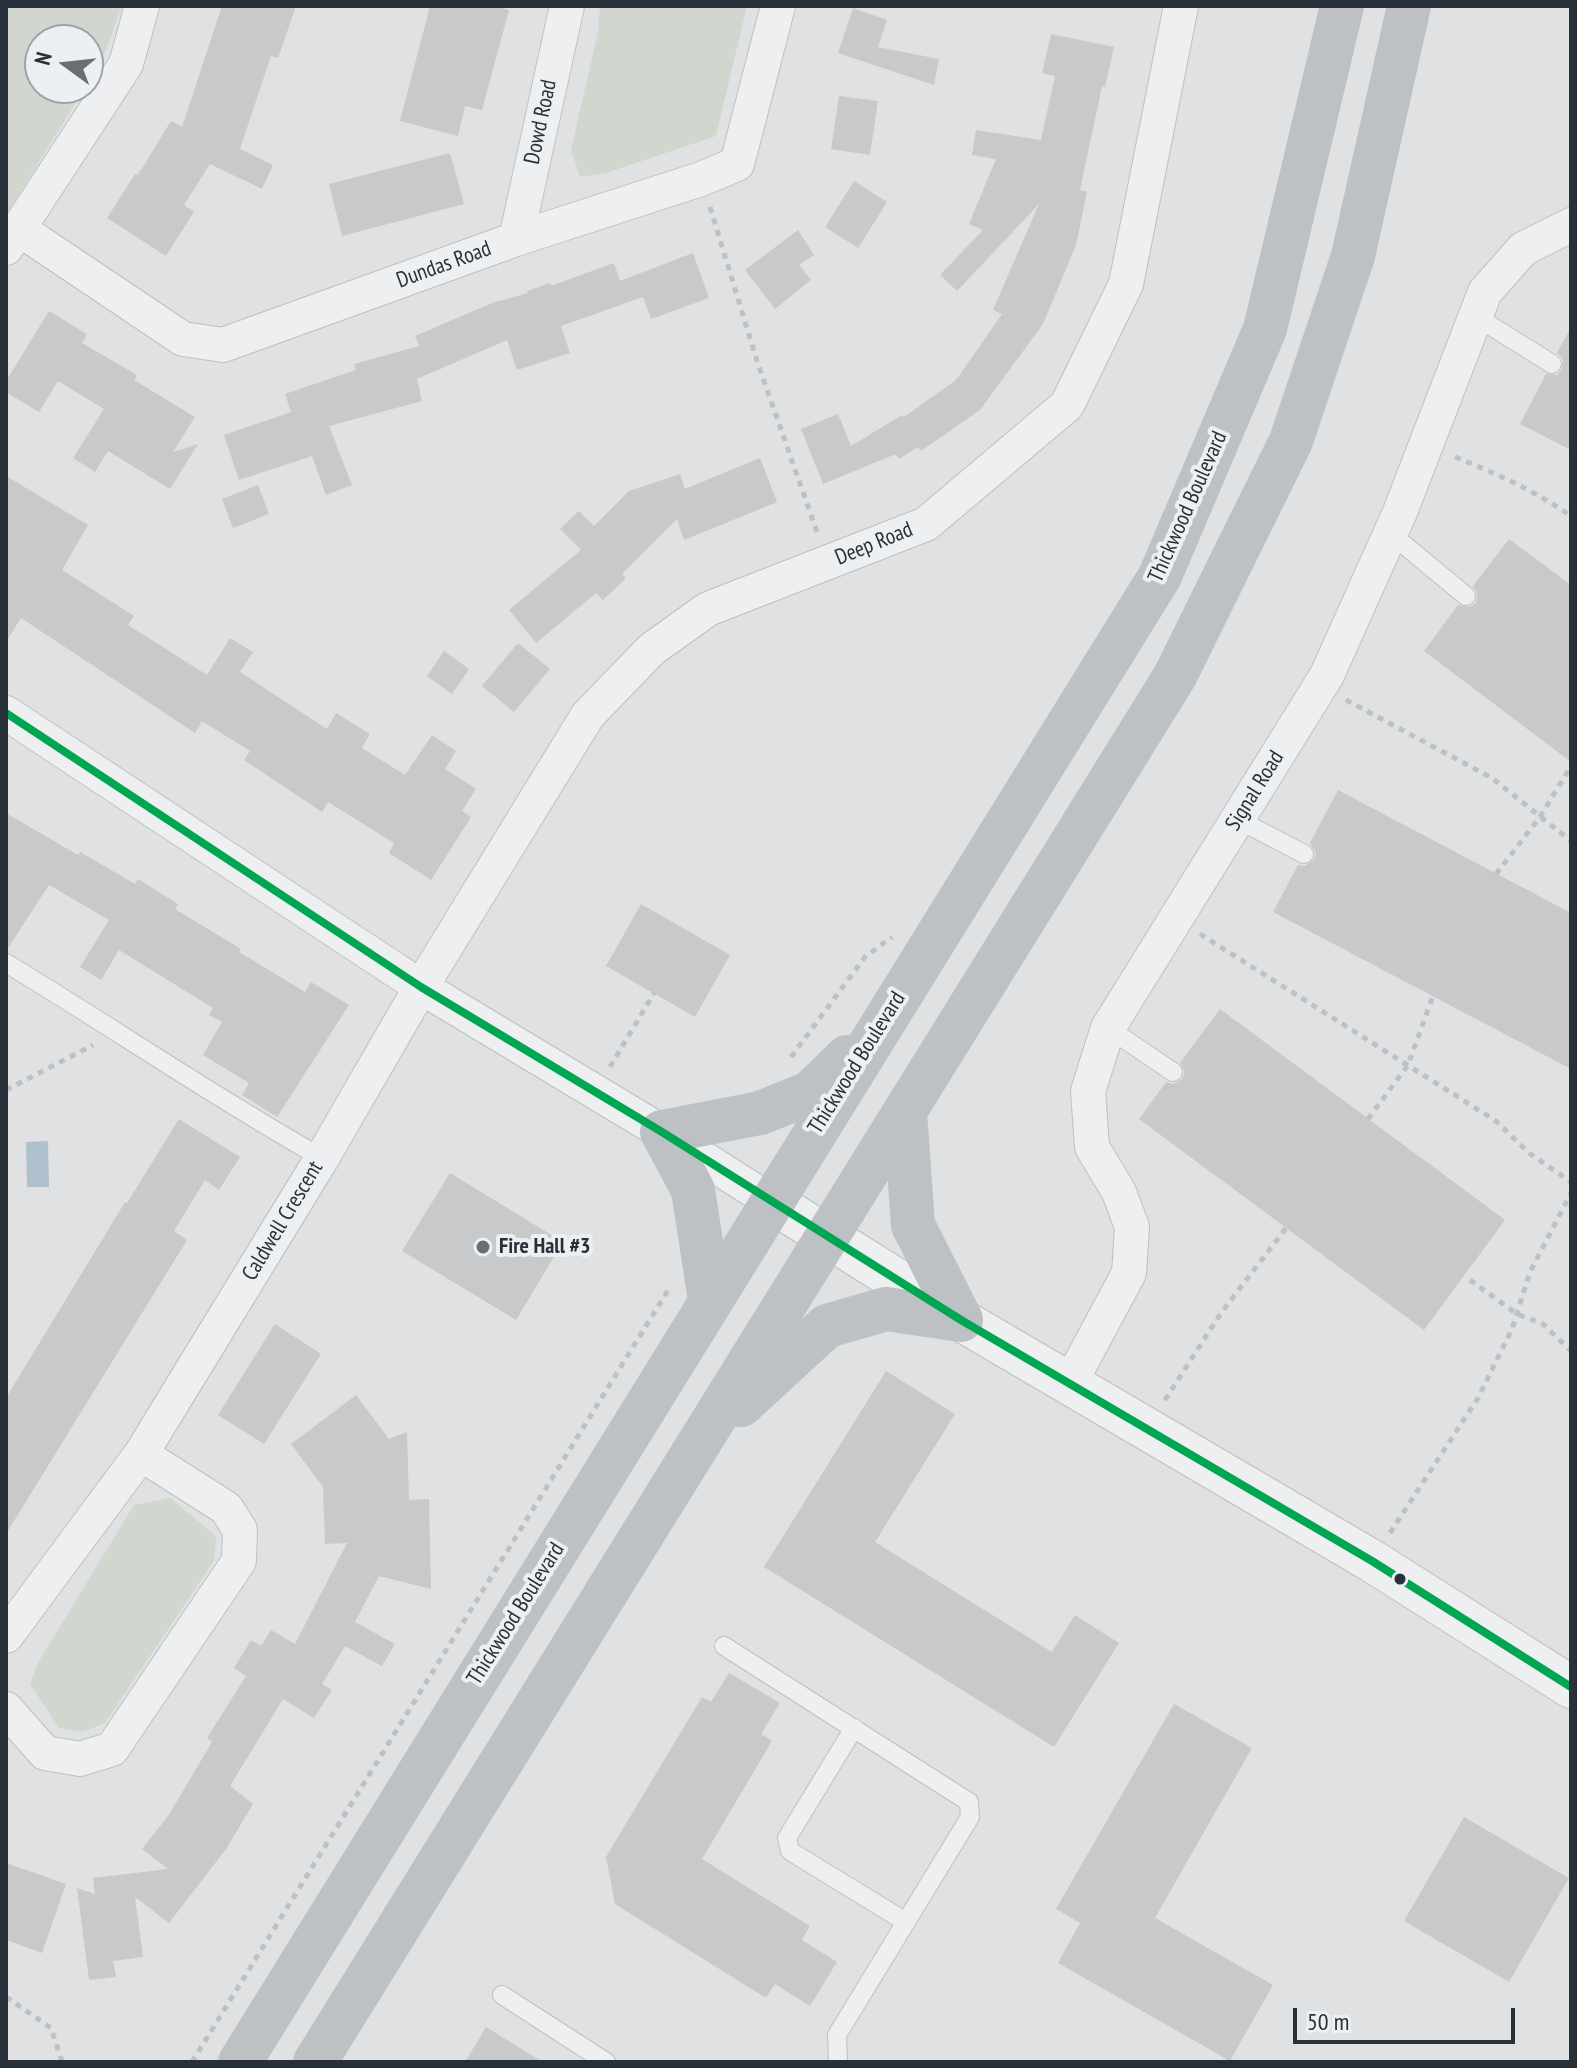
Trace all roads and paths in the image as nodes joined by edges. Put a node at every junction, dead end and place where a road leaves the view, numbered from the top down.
1 (142, 6) edge
2 (567, 6) edge
3 (778, 6) edge
4 (1181, 6) edge
5 (1342, 6) edge
6 (1409, 6) edge
7 (701, 179) junction
8 (1571, 225) edge
9 (12, 239) edge
10 (516, 239) junction
11 (1475, 316) junction
12 (1552, 364) dead end
13 (1426, 446) junction
14 (1571, 516) edge
15 (1391, 534) junction
16 (828, 563) junction
17 (1466, 596) dead end
18 (1320, 686) junction
19 (6, 713) edge
20 (1571, 766) edge
21 (1540, 817) junction
22 (1237, 819) junction
23 (1571, 841) edge
24 (1304, 854) dead end
25 (1496, 874) dead end
26 (1175, 918) junction
27 (900, 927) dead end
28 (6, 963) edge
29 (421, 987) junction
30 (654, 993) dead end
31 (1433, 996) dead end
32 (883, 1021) junction
33 (1108, 1028) junction
34 (119, 1032) junction
35 (1408, 1065) junction
36 (783, 1068) dead end
37 (1173, 1072) dead end
38 (6, 1090) edge
39 (595, 1092) junction
40 (905, 1113) junction
41 (1368, 1119) dead end
42 (662, 1132) junction
43 (322, 1158) junction
44 (1571, 1182) edge
45 (1571, 1193) edge
46 (772, 1202) junction
47 (1286, 1228) dead end
48 (827, 1235) junction
49 (1470, 1280) dead end
50 (692, 1288) junction
51 (1517, 1314) junction
52 (961, 1320) junction
53 (1571, 1351) edge
54 (1070, 1383) junction
55 (1148, 1428) junction
56 (700, 1444) junction
57 (141, 1454) junction
58 (1372, 1561) junction
59 (6, 1636) edge
60 (724, 1646) dead end
61 (1571, 1687) edge
62 (6, 1709) edge
63 (854, 1728) junction
64 (906, 1922) junction
65 (502, 1995) dead end
66 (6, 1997) edge
67 (62, 2062) edge
68 (192, 2062) edge
69 (240, 2062) edge
70 (315, 2062) edge
71 (606, 2062) edge
72 (838, 2062) edge

1 - 9 street
2 - 10 street, Dowd Road
3 - 7 street, Dundas Road
4 - 16 street, Deep Road
5 - 32 main road, Thickwood Boulevard
6 - 40 main road
7 - 10 street, Dundas Road
7 - 16 path
8 - 11 street, Signal Road
9 - 10 street, Dundas Road
11 - 12 lane
11 - 13 street, Signal Road
13 - 14 path
13 - 15 street, Signal Road
15 - 17 lane
15 - 18 street, Signal Road
16 - 29 street, Deep Road
18 - 21 path
18 - 22 street, Signal Road
19 - 29 street
20 - 21 path
21 - 23 path
21 - 25 path
22 - 24 lane
22 - 26 street, Signal Road
26 - 33 street, Signal Road
26 - 35 path
27 - 36 path
28 - 34 lane
29 - 39 street
29 - 43 street, Caldwell Crescent
30 - 39 path
31 - 35 path
32 - 42 main road
32 - 46 main road, Thickwood Boulevard
33 - 37 lane
33 - 54 street, Signal Road
34 - 38 path
34 - 43 lane
35 - 41 path
35 - 44 path
39 - 42 street
40 - 48 main road
40 - 52 main road
42 - 46 street
42 - 50 main road
43 - 57 street, Caldwell Crescent
45 - 51 path
46 - 48 street
46 - 50 main road, Thickwood Boulevard
47 - 55 path
48 - 52 street
48 - 56 main road
49 - 51 path
50 - 68 path
50 - 69 main road, Thickwood Boulevard
51 - 53 path
51 - 58 path
52 - 54 street
52 - 56 main road
54 - 55 street
55 - 58 street
56 - 70 main road
57 - 59 street, Caldwell Crescent
57 - 62 street
58 - 61 street
60 - 63 lane
63 - 64 lane
63 - 64 lane
64 - 72 lane
65 - 71 lane
66 - 67 path

